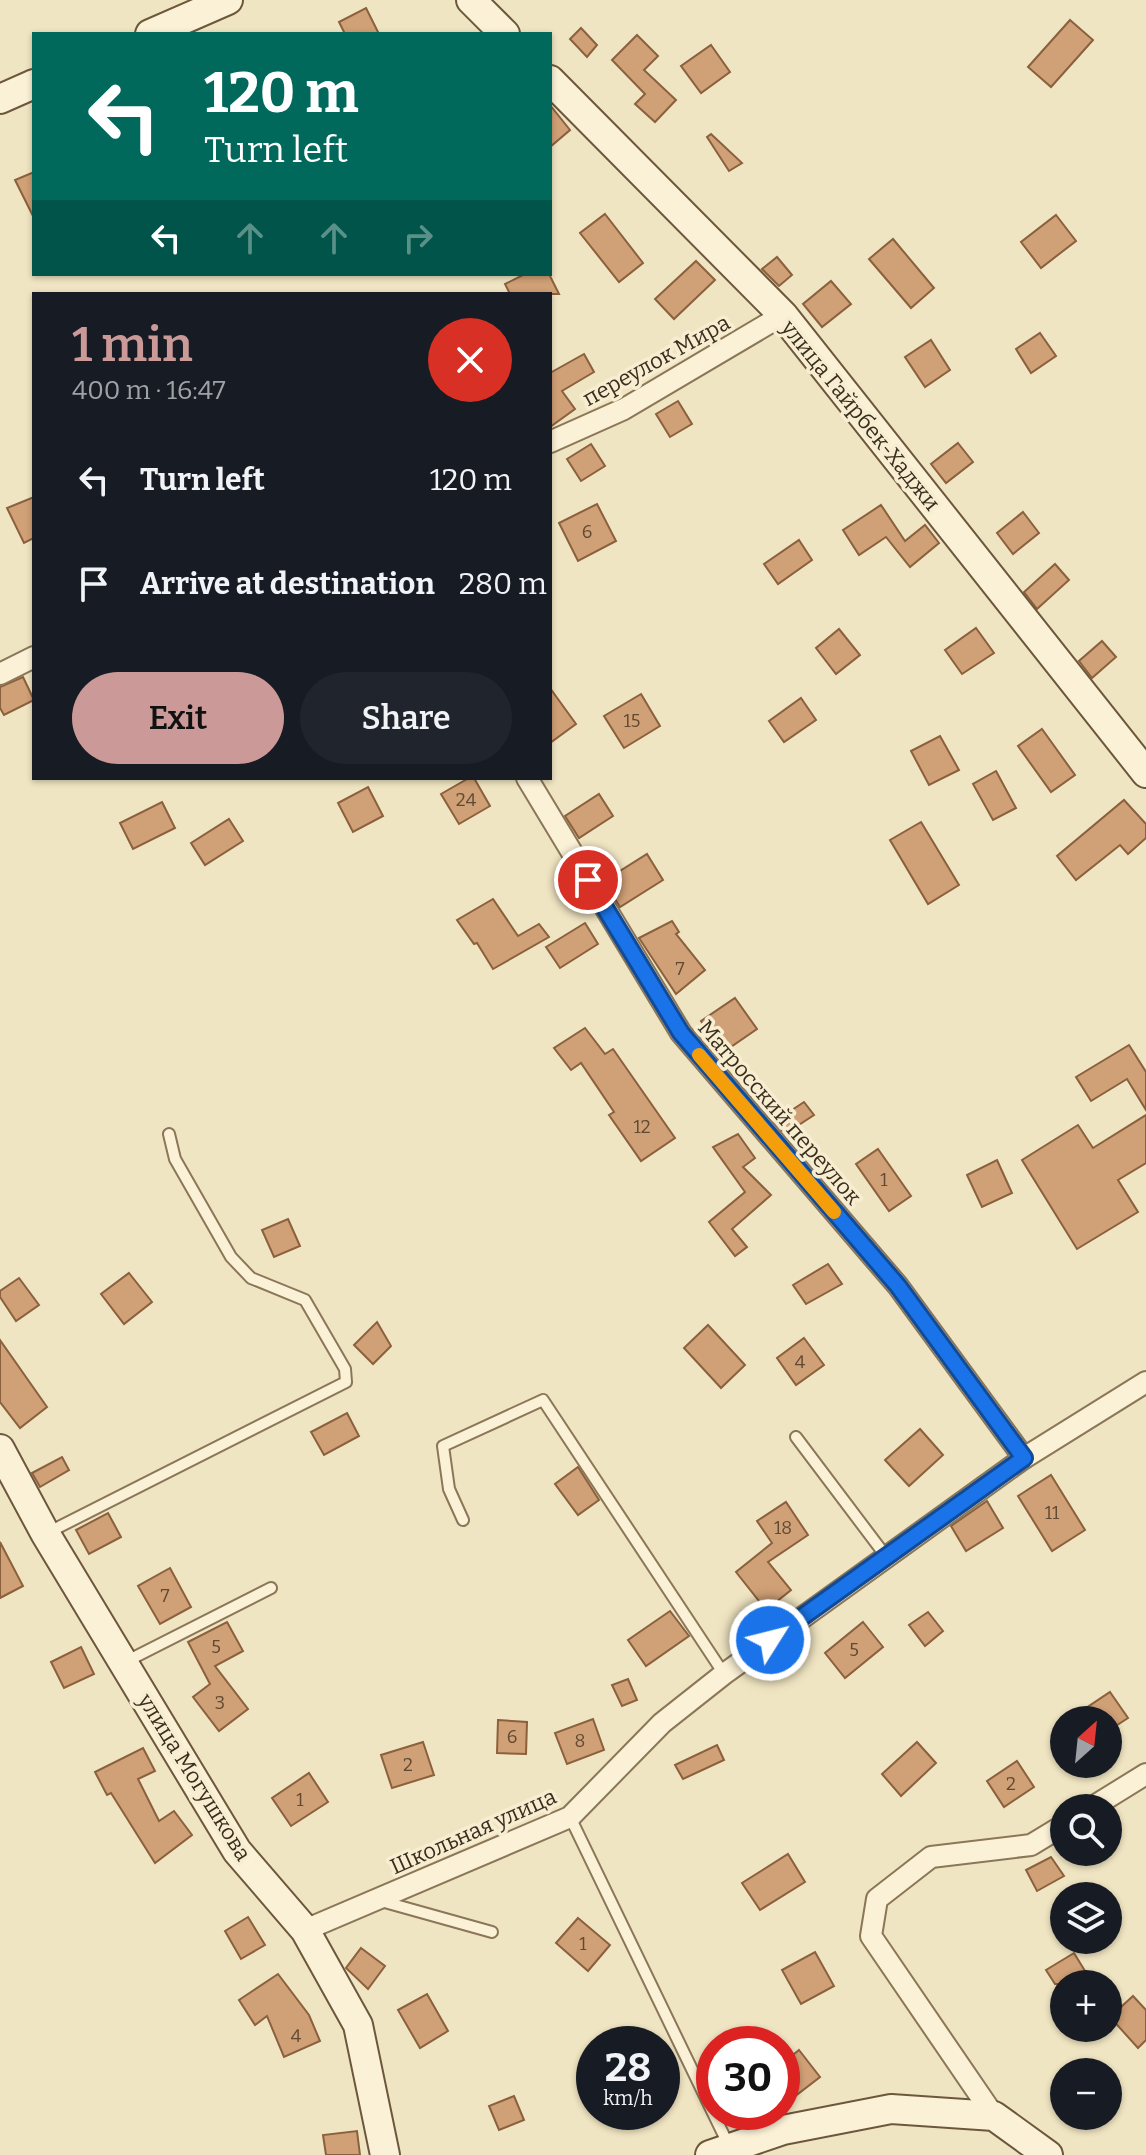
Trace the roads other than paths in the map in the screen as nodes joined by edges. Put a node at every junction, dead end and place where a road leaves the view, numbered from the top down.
1 (228, 0) edge
2 (471, 0) edge
3 (155, 32) edge
4 (503, 32) edge
5 (552, 82) edge
6 (32, 85) edge
7 (0, 99) edge
8 (783, 315) junction
9 (552, 441) edge
10 (32, 658) edge
11 (0, 674) edge
12 (1146, 773) edge
13 (528, 780) edge
14 (169, 1134) dead end
15 (1146, 1382) edge
16 (796, 1437) dead end
17 (0, 1449) edge
18 (1024, 1458) junction
19 (463, 1520) dead end
20 (45, 1533) junction
21 (885, 1555) junction
22 (271, 1588) dead end
23 (123, 1663) junction
24 (724, 1674) junction
25 (1146, 1774) edge
26 (1114, 1794) edge
27 (570, 1817) junction
28 (1050, 1833) edge
29 (376, 1900) junction
30 (305, 1930) junction
31 (492, 1932) dead end
32 (994, 2116) junction
33 (720, 2152) edge
34 (385, 2155) edge
35 (1048, 2155) edge

1 - 3 street
2 - 4 street
5 - 8 street, улица Гайрбек-Хаджи
6 - 7 street
8 - 9 street, переулок Мира
8 - 12 street, улица Гайрбек-Хаджи
10 - 11 street
13 - 18 street, Матросский переулок
14 - 20 lane
15 - 18 street, Школьная улица
16 - 21 lane
17 - 20 street, улица Могушкова
18 - 21 street, Школьная улица
19 - 24 lane
20 - 23 street, улица Могушкова
21 - 24 street, Школьная улица
22 - 23 lane
23 - 30 street, улица Могушкова
24 - 27 street, Школьная улица
25 - 26 street
27 - 29 street, Школьная улица
27 - 33 lane
28 - 32 street
29 - 30 street, Школьная улица
29 - 31 lane
30 - 34 street, улица Могушкова
32 - 33 street
32 - 35 street

